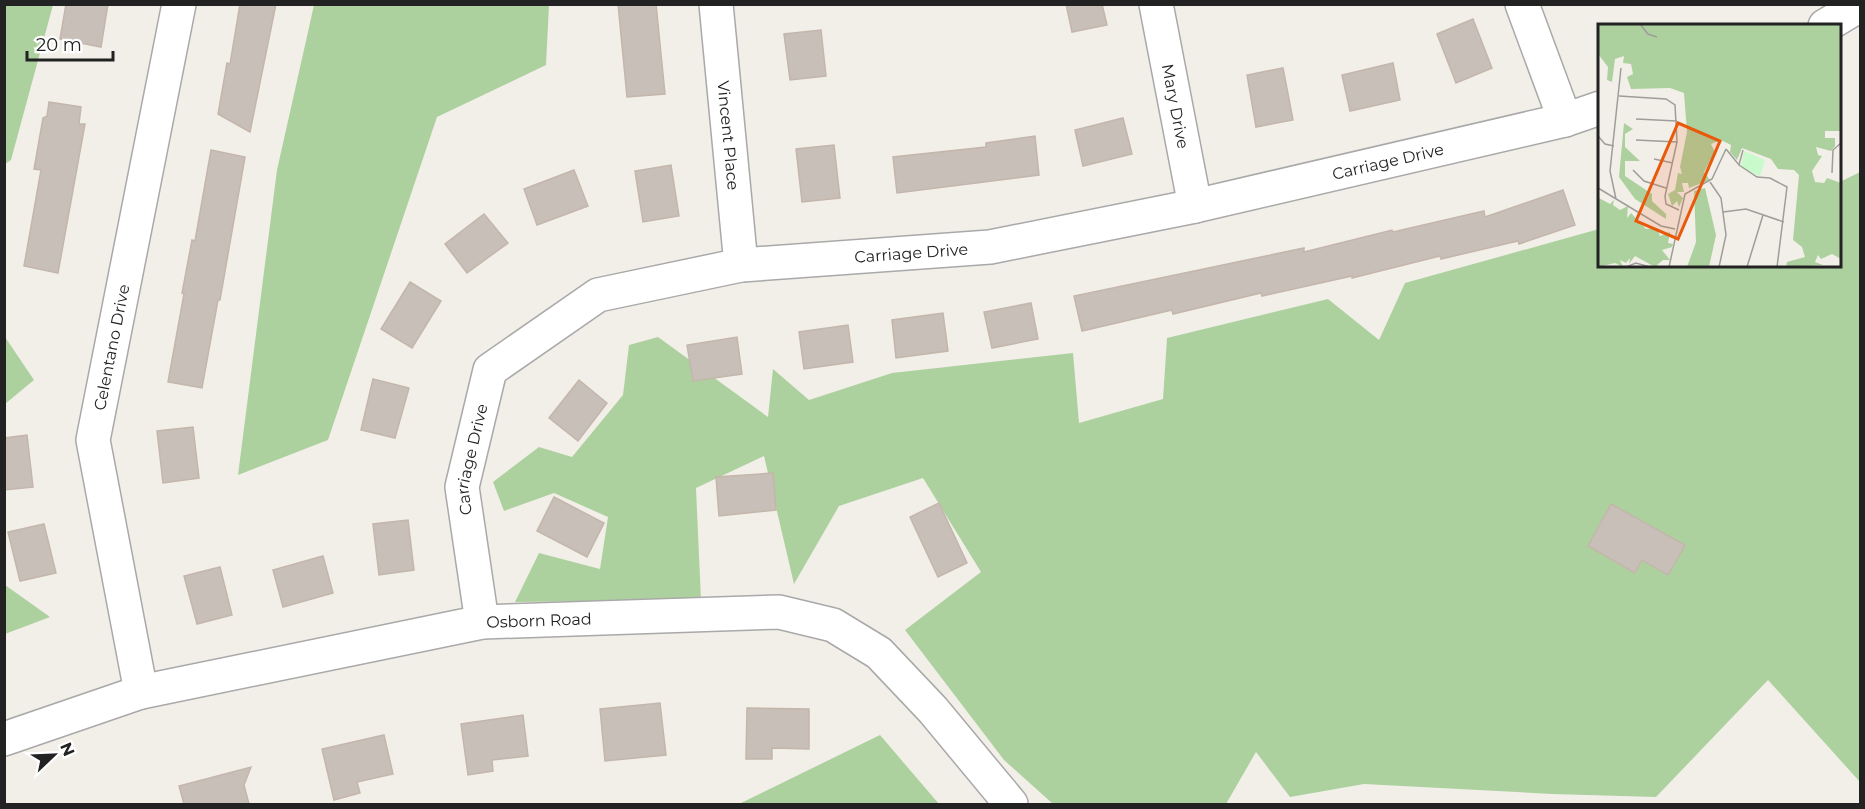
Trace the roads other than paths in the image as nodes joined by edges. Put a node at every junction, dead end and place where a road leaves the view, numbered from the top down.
1 (179, 4) edge
2 (716, 4) edge
3 (1156, 4) edge
4 (1522, 4) edge
5 (1860, 5) edge
6 (1828, 24) edge
7 (1598, 108) edge
8 (1565, 120) junction
9 (1195, 206) junction
10 (741, 265) junction
11 (482, 622) junction
12 (141, 692) junction
13 (4, 739) edge
14 (1011, 804) edge

1 - 12 street, Celentano Drive
2 - 10 street, Vincent Place
3 - 9 street, Mary Drive
4 - 8 street
5 - 6 street
7 - 8 street, Carriage Drive
8 - 9 street, Carriage Drive
9 - 10 street, Carriage Drive
10 - 11 street, Carriage Drive
11 - 12 street, Osborn Road
11 - 14 street, Osborn Road
12 - 13 street, Osborn Road

